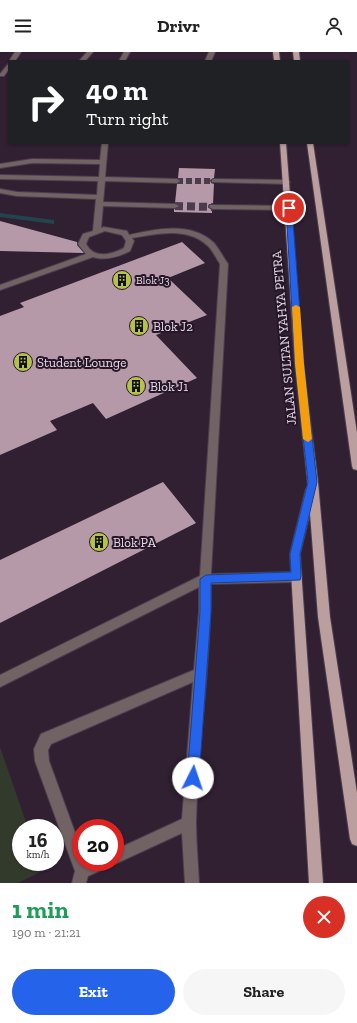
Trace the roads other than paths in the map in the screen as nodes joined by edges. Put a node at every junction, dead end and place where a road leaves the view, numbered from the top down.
1 (90, 52) edge
2 (83, 60) edge
3 (8, 67) edge
4 (2, 77) edge
5 (105, 144) edge
6 (284, 144) edge
7 (310, 144) edge
8 (103, 162) junction
9 (0, 166) edge
10 (0, 177) edge
11 (101, 180) junction
12 (178, 181) tunnel mouth
13 (214, 181) tunnel mouth
14 (287, 182) junction
15 (0, 191) edge
16 (100, 201) junction
17 (175, 206) tunnel mouth
18 (213, 207) tunnel mouth
19 (289, 208) junction
20 (97, 230) junction
21 (128, 237) junction
22 (92, 255) junction
23 (0, 288) edge
24 (357, 466) edge
25 (313, 482) junction
26 (296, 577) junction
27 (206, 579) junction
28 (201, 673) junction
29 (0, 681) edge
30 (190, 823) junction
31 (357, 839) edge
32 (124, 852) edge
33 (90, 871) edge
34 (81, 877) edge
35 (192, 883) edge
36 (316, 883) edge

1 - 2 lane
3 - 4 lane
5 - 8 lane
6 - 14 main road, JALAN SULTAN YAHYA PETRA
7 - 24 main road
8 - 9 lane
8 - 11 lane
10 - 11 lane
11 - 12 lane
11 - 16 lane
13 - 14 lane
14 - 19 main road, JALAN SULTAN YAHYA PETRA
15 - 16 lane
16 - 17 lane
16 - 20 lane
18 - 19 lane
19 - 25 main road, JALAN SULTAN YAHYA PETRA
20 - 21 lane
20 - 22 lane
21 - 22 lane
21 - 27 lane
22 - 23 lane
25 - 26 main road
25 - 31 main road, JALAN SULTAN YAHYA PETRA
26 - 27 lane
26 - 36 main road
27 - 28 lane
27 - 29 lane
28 - 30 lane
28 - 34 lane
30 - 32 lane
30 - 35 lane
33 - 34 lane

